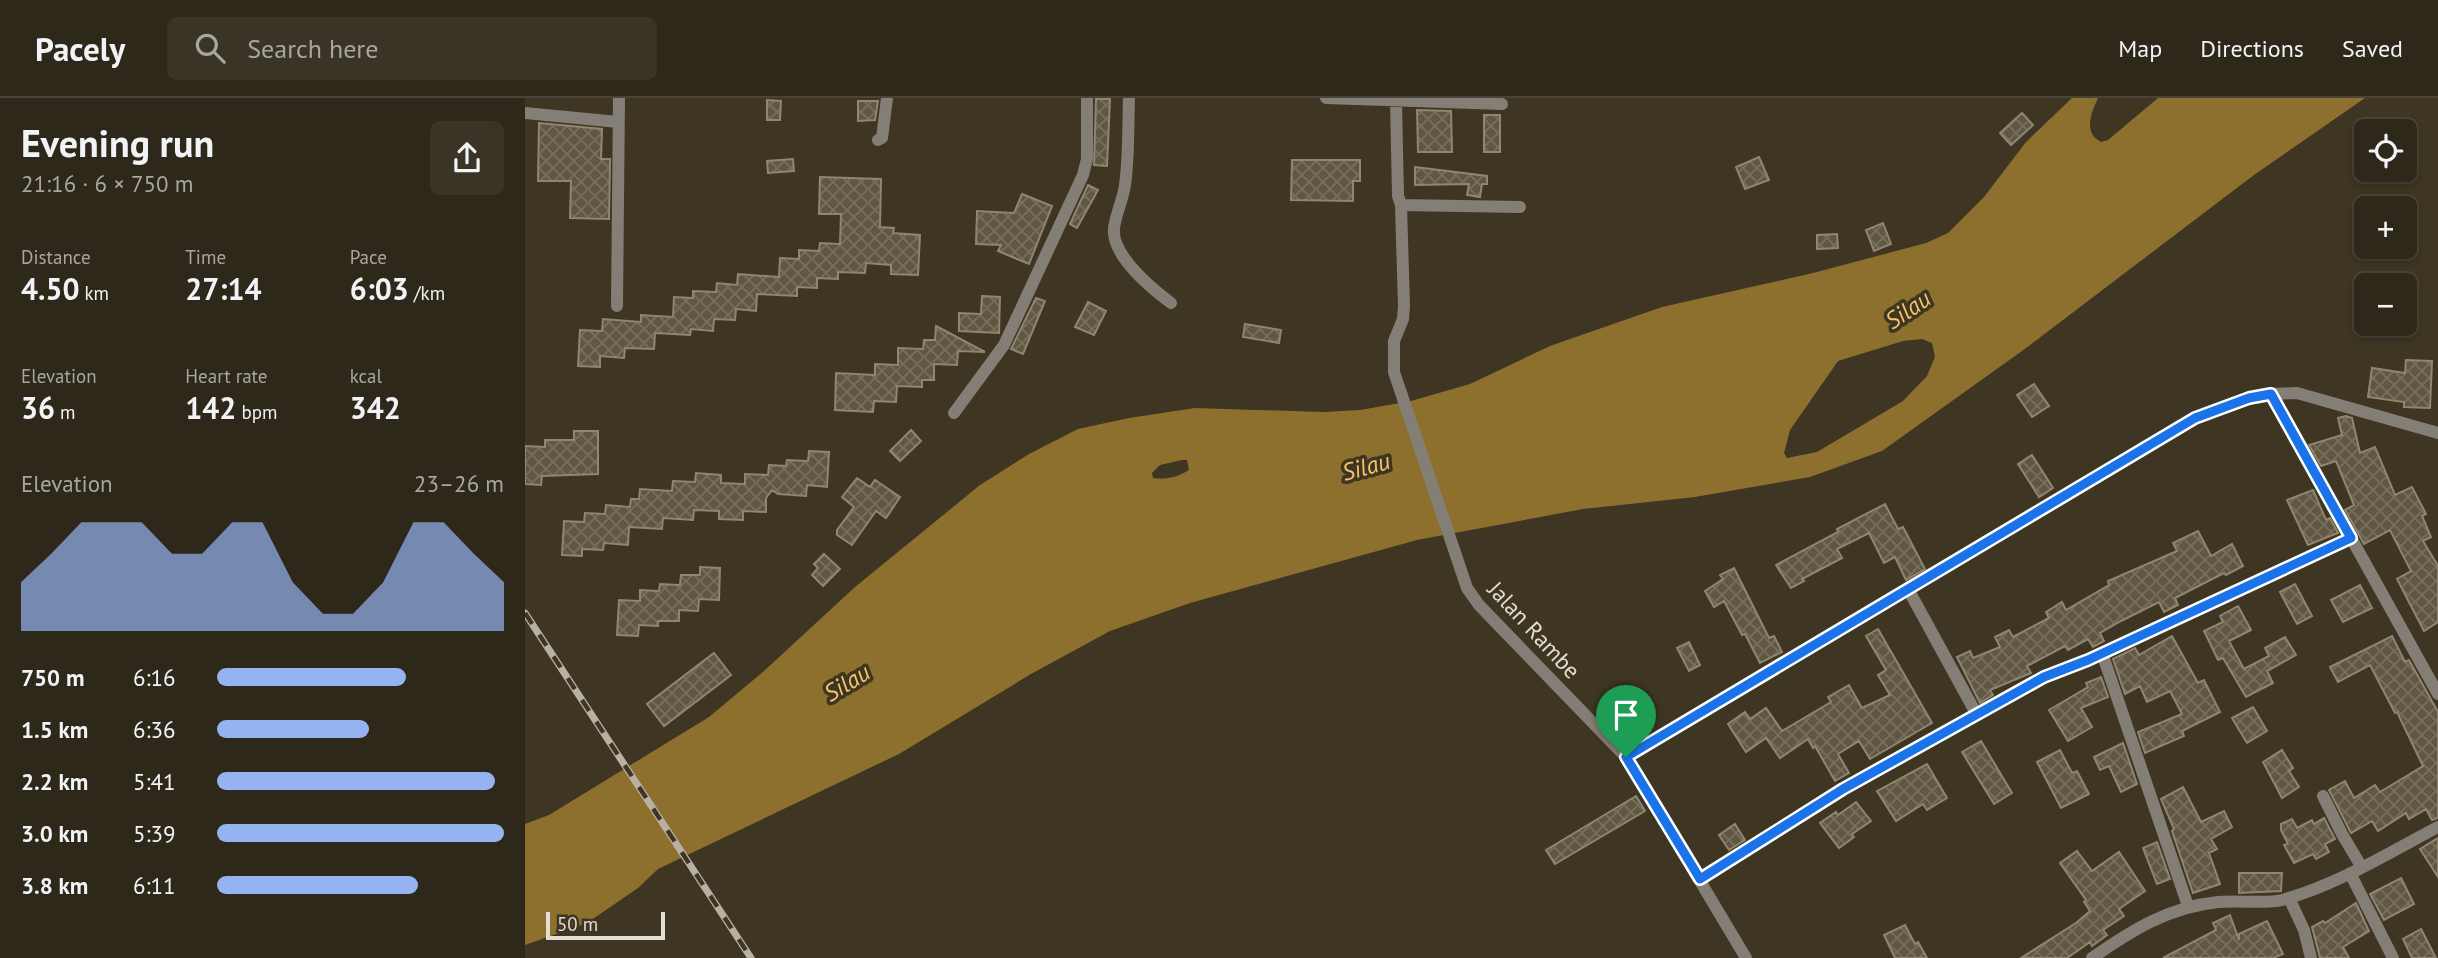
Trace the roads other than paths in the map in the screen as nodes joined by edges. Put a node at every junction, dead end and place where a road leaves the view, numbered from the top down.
1 (619, 98) edge
2 (887, 98) edge
3 (1087, 98) edge
4 (1129, 98) edge
5 (1326, 98) edge
6 (1396, 102) junction
7 (1502, 104) dead end
8 (525, 113) edge
9 (618, 122) junction
10 (878, 141) dead end
11 (1401, 205) junction
12 (1520, 207) dead end
13 (1171, 303) dead end
14 (617, 306) dead end
15 (2271, 394) junction
16 (954, 413) dead end
17 (2438, 433) edge
18 (2351, 538) junction
19 (1908, 589) junction
20 (2102, 653) junction
21 (2438, 694) edge
22 (1977, 715) junction
23 (1626, 757) junction
24 (2323, 796) dead end
25 (2438, 827) edge
26 (2355, 869) junction
27 (1700, 879) junction
28 (2289, 898) junction
29 (2187, 906) junction
30 (1746, 958) edge
31 (2092, 958) edge
32 (2311, 958) edge
33 (2393, 958) edge

1 - 9 street
2 - 10 street
3 - 16 street
4 - 13 street
5 - 6 street
6 - 7 street
6 - 11 street, Jalan Rambe
8 - 9 street
9 - 14 street
11 - 12 street
11 - 23 street, Jalan Rambe
15 - 17 street
15 - 18 street
15 - 19 street
18 - 20 street
18 - 21 street
19 - 22 street
19 - 23 street
20 - 22 street
20 - 29 street
22 - 27 street
23 - 27 street, Jalan Rambe
24 - 26 street
25 - 26 street
26 - 28 street
26 - 33 street
27 - 30 street, Jalan Rambe
28 - 29 street
28 - 32 street
29 - 31 street

